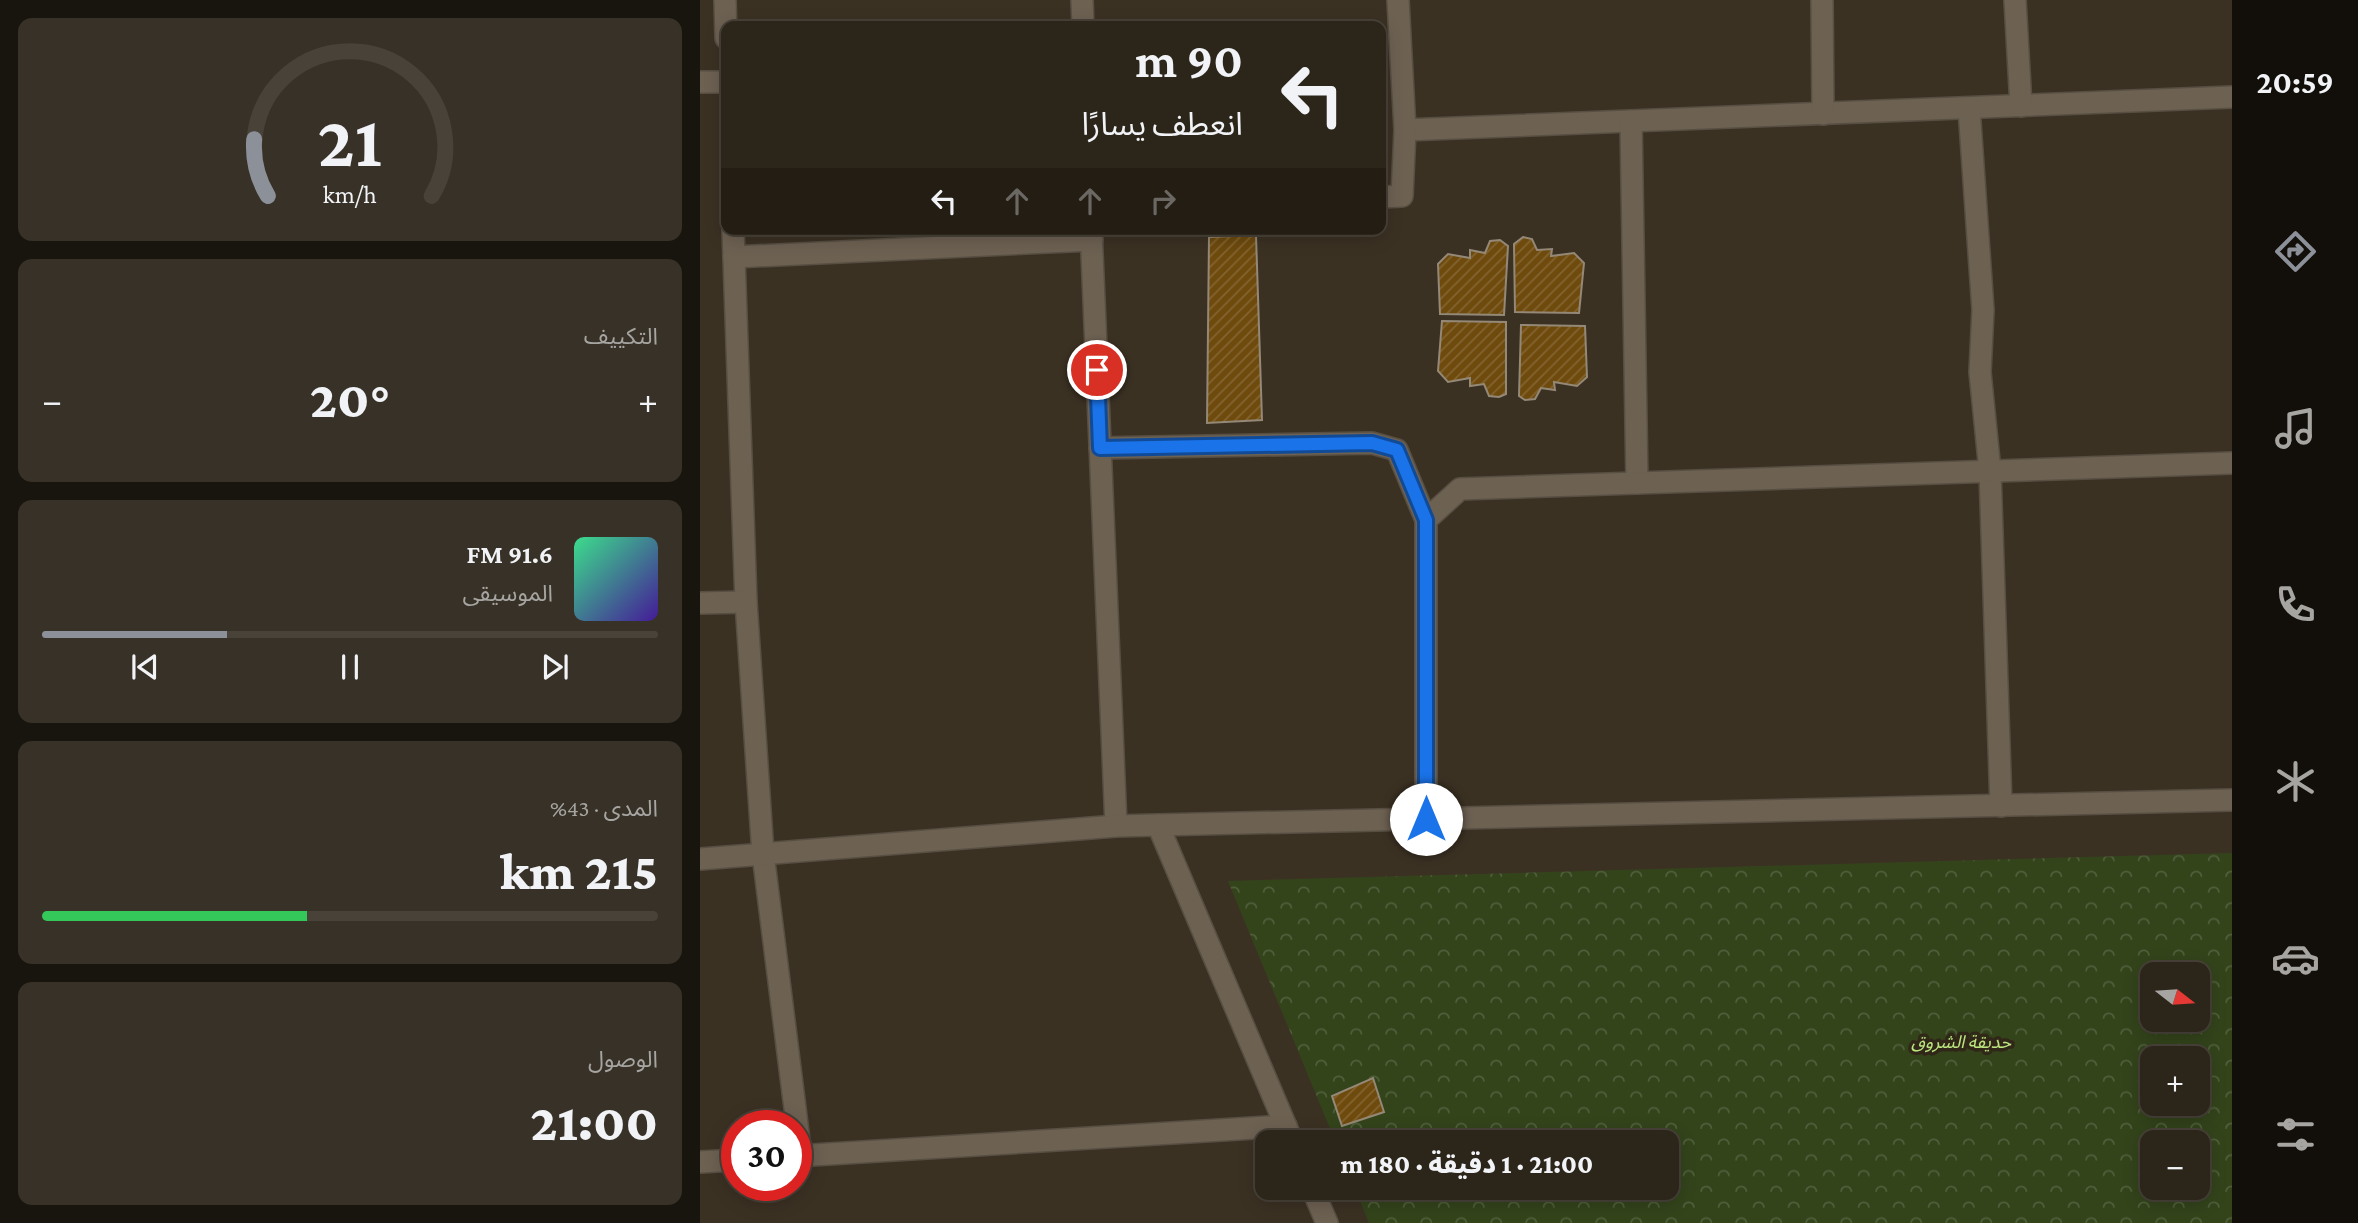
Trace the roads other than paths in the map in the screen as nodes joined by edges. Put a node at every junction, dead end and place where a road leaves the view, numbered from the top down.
1 (725, 0) edge
2 (1082, 0) edge
3 (1398, 0) edge
4 (1822, 0) edge
5 (2015, 0) edge
6 (726, 21) edge
7 (1083, 21) edge
8 (700, 82) edge
9 (721, 82) edge
10 (2232, 97) edge
11 (2021, 106) junction
12 (1969, 108) junction
13 (1823, 114) junction
14 (1631, 121) junction
15 (1405, 130) junction
16 (1386, 197) edge
17 (733, 235) edge
18 (1076, 235) edge
19 (1092, 235) edge
20 (734, 257) junction
21 (1100, 448) junction
22 (2232, 463) edge
23 (1990, 471) junction
24 (1637, 483) junction
25 (1426, 520) junction
26 (746, 602) junction
27 (700, 603) edge
28 (2232, 800) edge
29 (2001, 806) junction
30 (1426, 819) junction
31 (1158, 825) junction
32 (1116, 826) junction
33 (762, 854) junction
34 (700, 859) edge
35 (793, 1110) edge
36 (1287, 1130) edge
37 (1255, 1136) edge
38 (812, 1155) edge
39 (721, 1161) edge
40 (700, 1162) edge
41 (1317, 1200) edge
42 (1327, 1223) edge

1 - 6 street
2 - 7 street
3 - 15 street
4 - 13 street
5 - 11 street
8 - 9 street
10 - 11 street
11 - 12 street
12 - 13 street
12 - 23 street
13 - 14 street
14 - 15 street
14 - 24 street
15 - 16 street
17 - 20 street
18 - 20 street
19 - 21 street
20 - 26 street
21 - 25 street
21 - 32 street
22 - 23 street
23 - 24 street
23 - 29 street
24 - 25 street
25 - 30 street
26 - 27 street
26 - 33 street
28 - 29 street
29 - 30 street
30 - 31 street
31 - 32 street
31 - 36 street
32 - 33 street
33 - 34 street
33 - 35 street
37 - 38 street
39 - 40 street
41 - 42 street

